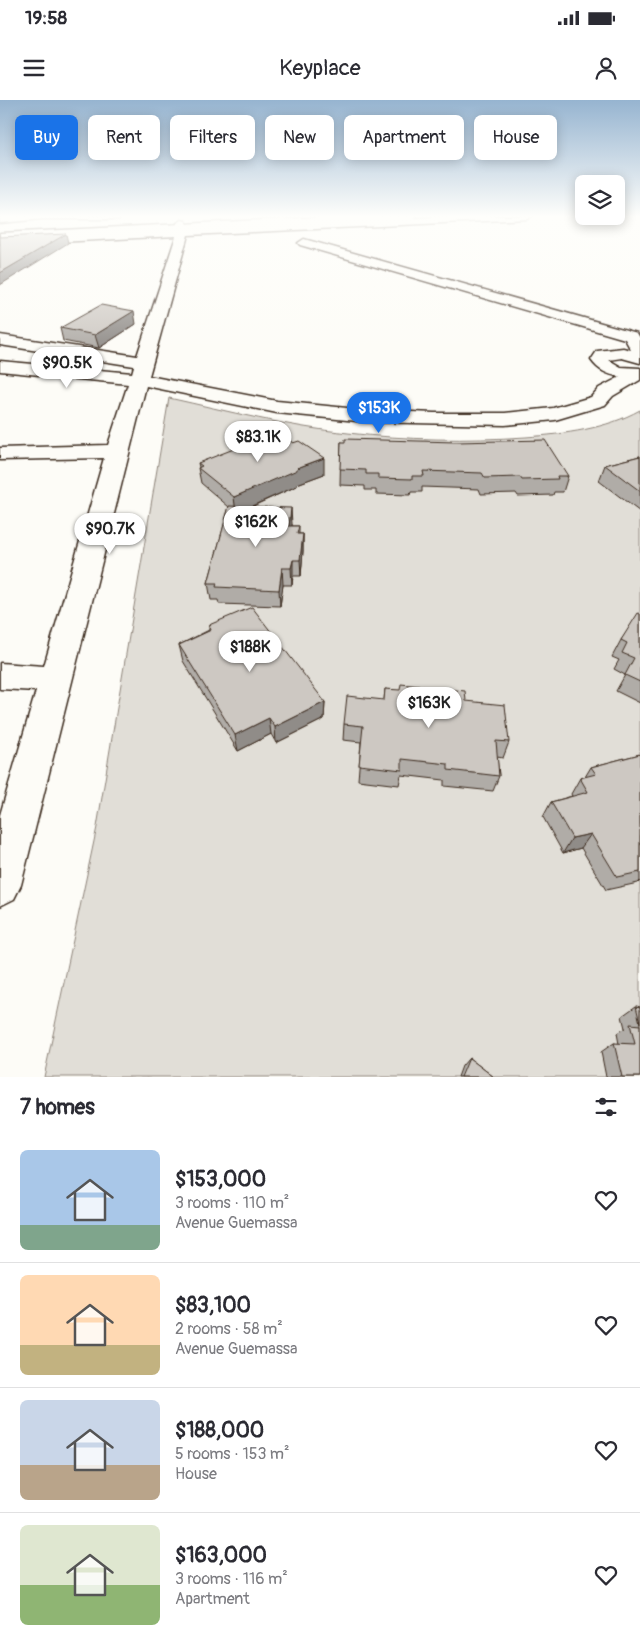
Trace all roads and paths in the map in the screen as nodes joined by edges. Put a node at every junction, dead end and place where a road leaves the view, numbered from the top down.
1 (172, 262) edge
2 (376, 262) edge
3 (634, 328) junction
4 (0, 340) edge
5 (640, 352) edge
6 (640, 358) edge
7 (607, 360) junction
8 (4, 370) edge
9 (140, 370) junction
10 (640, 373) edge
11 (606, 392) junction
12 (117, 451) junction
13 (0, 454) edge
14 (0, 676) edge
15 (56, 679) junction
16 (0, 885) edge

1 - 9 street
2 - 3 street
3 - 5 street
3 - 7 street
4 - 9 street
6 - 7 street
7 - 10 street
7 - 11 street
8 - 9 street
9 - 11 street
9 - 12 street
10 - 11 street
12 - 13 street
12 - 15 street
14 - 15 street
15 - 16 street

